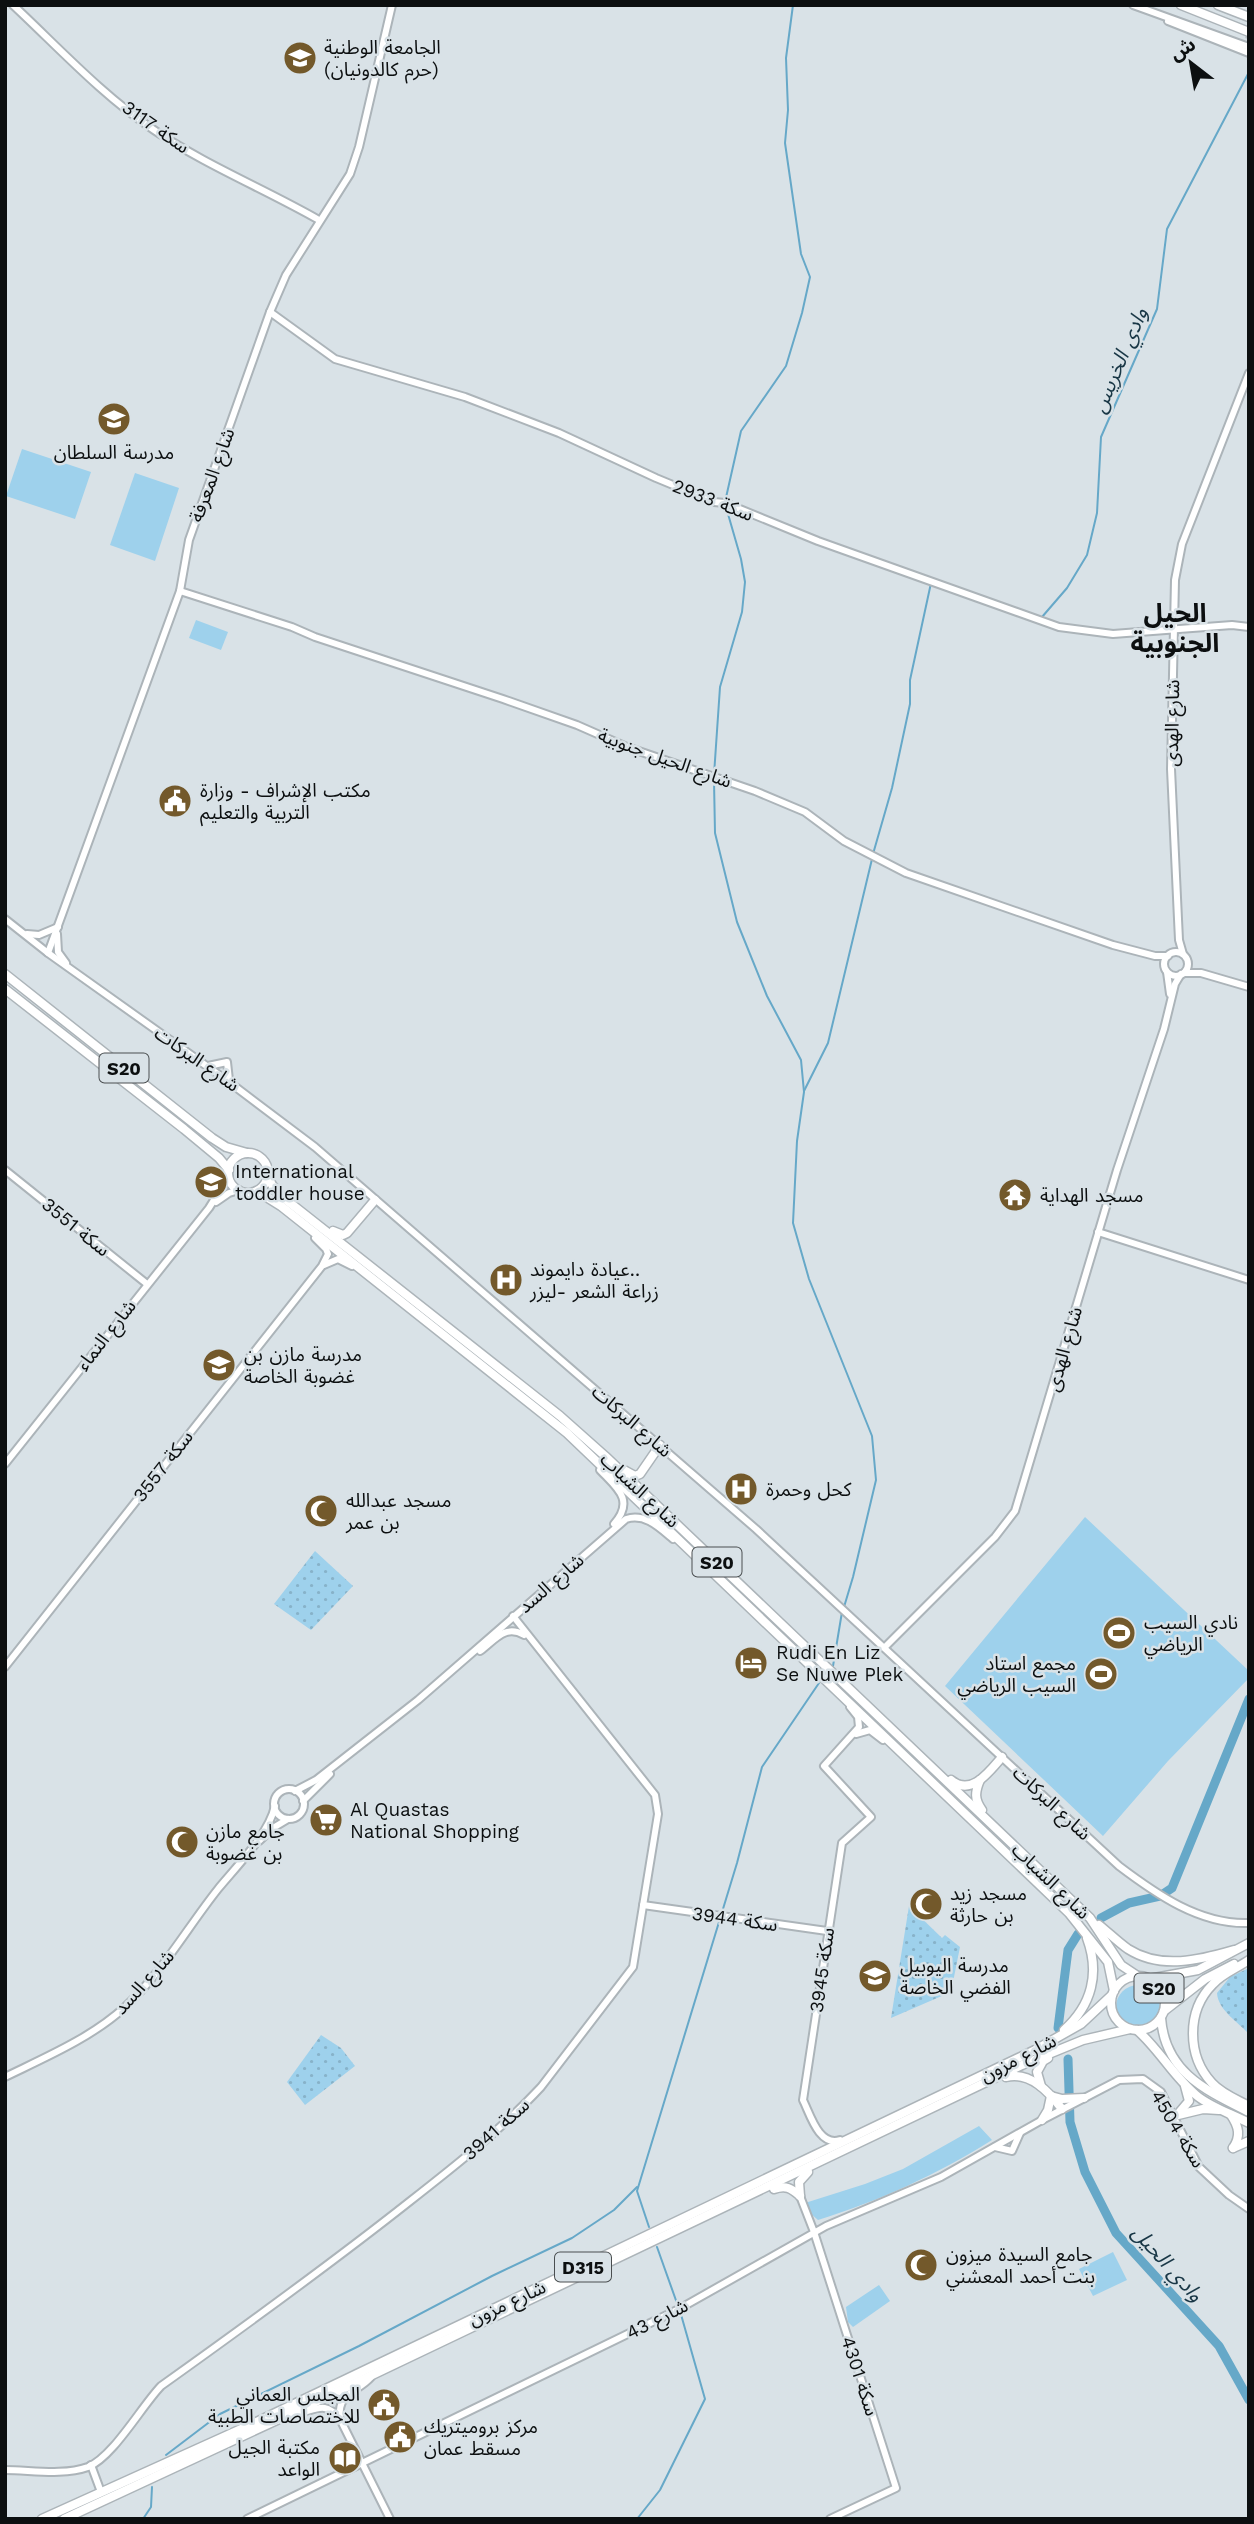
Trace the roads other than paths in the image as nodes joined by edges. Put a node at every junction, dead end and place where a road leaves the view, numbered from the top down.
1 (13, 5) edge
2 (392, 5) edge
3 (1133, 5) edge
4 (1181, 5) edge
5 (1218, 5) edge
6 (1249, 17) edge
7 (1247, 46) edge
8 (319, 220) junction
9 (270, 312) junction
10 (1249, 373) edge
11 (180, 591) junction
12 (1249, 627) edge
13 (1173, 629) junction
14 (5, 919) edge
15 (1178, 919) junction
16 (58, 927) junction
17 (23, 933) junction
18 (1138, 952) junction
19 (48, 953) junction
20 (1169, 955) junction
21 (1185, 957) junction
22 (71, 970) junction
23 (1166, 970) junction
24 (1182, 973) junction
25 (5, 974) edge
26 (1223, 980) junction
27 (1249, 987) edge
28 (5, 989) edge
29 (1169, 1006) junction
30 (207, 1066) junction
31 (229, 1082) junction
32 (247, 1153) junction
33 (5, 1170) edge
34 (229, 1173) junction
35 (268, 1176) junction
36 (239, 1190) junction
37 (257, 1191) junction
38 (374, 1200) junction
39 (209, 1208) junction
40 (301, 1211) junction
41 (291, 1214) junction
42 (355, 1223) junction
43 (1098, 1232) junction
44 (322, 1266) junction
45 (383, 1275) junction
46 (1249, 1280) edge
47 (147, 1284) junction
48 (386, 1290) junction
49 (660, 1445) junction
50 (605, 1456) junction
51 (589, 1457) junction
52 (5, 1464) edge
53 (647, 1464) junction
54 (661, 1510) junction
55 (601, 1538) junction
56 (694, 1557) junction
57 (513, 1616) junction
58 (531, 1640) junction
59 (885, 1647) junction
60 (469, 1656) junction
61 (5, 1667) edge
62 (821, 1674) junction
63 (865, 1703) junction
64 (849, 1739) junction
65 (352, 1753) junction
66 (1002, 1757) junction
67 (916, 1765) junction
68 (980, 1780) junction
69 (295, 1791) junction
70 (303, 1801) junction
71 (275, 1806) junction
72 (288, 1819) junction
73 (250, 1849) junction
74 (1045, 1875) junction
75 (643, 1905) junction
76 (1090, 1918) junction
77 (1249, 1923) edge
78 (1083, 1929) junction
79 (827, 1931) junction
80 (1249, 1943) edge
81 (1234, 1950) junction
82 (1249, 1958) edge
83 (1139, 1977) junction
84 (1149, 1979) junction
85 (1113, 1993) junction
86 (1162, 2014) junction
87 (1133, 2030) junction
88 (1083, 2040) junction
89 (1035, 2050) junction
90 (5, 2077) edge
91 (1184, 2084) junction
92 (980, 2085) junction
93 (1042, 2088) junction
94 (1051, 2096) junction
95 (1084, 2098) junction
96 (1249, 2106) edge
97 (1062, 2109) junction
98 (1226, 2111) junction
99 (1249, 2112) edge
100 (1174, 2116) junction
101 (1042, 2120) junction
102 (1249, 2123) edge
103 (871, 2129) junction
104 (1021, 2132) junction
105 (820, 2133) junction
106 (1249, 2141) edge
107 (994, 2147) junction
108 (821, 2161) junction
109 (794, 2166) junction
110 (800, 2196) junction
111 (732, 2204) junction
112 (1249, 2209) edge
113 (814, 2232) junction
114 (373, 2375) junction
115 (291, 2414) junction
116 (340, 2419) junction
117 (363, 2463) junction
118 (90, 2465) junction
119 (5, 2470) edge
120 (101, 2492) junction
121 (42, 2519) edge
122 (64, 2519) edge
123 (247, 2519) edge
124 (390, 2519) edge
125 (830, 2519) edge

1 - 8 street, سكة 3117
2 - 8 street, شارع المعرفة
3 - 7 street
4 - 7 main road
5 - 6 main road
8 - 9 street, شارع المعرفة
9 - 11 street, شارع المعرفة
9 - 13 street, سكة 2933
10 - 13 street, شارع الهدى
11 - 16 street, شارع المعرفة
11 - 18 street, شارع الحيل جنوبية
12 - 13 street, سكة 2933
13 - 15 street, شارع الهدى
14 - 17 street, شارع البركات
15 - 20 street, شارع الهدى
15 - 21 street, شارع الهدى
16 - 17 street
16 - 19 street, شارع المعرفة
16 - 22 street
17 - 19 street, شارع البركات
18 - 20 street
18 - 23 street
19 - 22 street, شارع البركات
20 - 21 street
20 - 23 street
21 - 24 street
21 - 26 street
22 - 30 street, شارع البركات
23 - 24 street
23 - 29 street, شارع الهدى
24 - 26 street
24 - 29 street, شارع الهدى
25 - 32 main road, S20
26 - 27 street
28 - 34 main road, S20
29 - 43 street, شارع الهدى
30 - 31 street, شارع البركات
30 - 31 street
31 - 38 street, شارع البركات
32 - 34 main road
32 - 35 main road, S20
33 - 47 street, سكة 3551
34 - 36 main road, S20
34 - 39 street, شارع النماء
35 - 37 main road
35 - 40 main road, شارع الشباب / S20
36 - 37 main road
36 - 39 street, شارع النماء
37 - 41 main road, شارع الشباب / S20
38 - 42 main road
38 - 49 street, شارع البركات
39 - 47 street, شارع النماء
40 - 42 main road
40 - 45 main road, شارع الشباب / S20
41 - 44 street
41 - 48 main road, شارع الشباب / S20
42 - 45 main road
43 - 46 street
43 - 59 street, شارع الهدى
44 - 48 street
44 - 61 street, سكة 3557
45 - 50 main road, شارع الشباب / S20
47 - 52 street, شارع النماء
48 - 51 main road, شارع الشباب / S20
49 - 53 main road
49 - 59 street, شارع البركات
50 - 53 main road
50 - 54 main road, شارع الشباب / S20
51 - 55 street
51 - 56 main road, شارع الشباب / S20
53 - 54 main road
54 - 63 main road, شارع الشباب / S20
55 - 56 street
55 - 57 street, شارع السد
56 - 62 main road, شارع الشباب / S20
57 - 58 street, سكة 3941
57 - 60 street, شارع السد
58 - 60 street
58 - 75 street, سكة 3941
59 - 66 street, شارع البركات
60 - 65 street, شارع السد
62 - 64 street
62 - 67 main road, شارع الشباب / S20
63 - 68 main road
63 - 74 main road, شارع الشباب / S20
64 - 67 street
64 - 79 street, سكة 3945
65 - 69 street, شارع السد
65 - 70 street, شارع السد
66 - 68 main road
66 - 77 street, شارع البركات
67 - 78 main road, شارع الشباب / S20
68 - 74 main road
69 - 70 street
69 - 71 street
70 - 72 street
71 - 72 street
71 - 73 street, شارع السد
72 - 73 street, شارع السد
73 - 90 street, شارع السد
74 - 76 main road, شارع الشباب / S20
75 - 79 street, سكة 3944
75 - 118 street, سكة 3941
76 - 81 main road
76 - 83 main road, شارع الشباب / S20
78 - 85 main road, شارع الشباب / S20
78 - 89 main road
79 - 105 street, سكة 3945
80 - 81 main road
81 - 84 main road
82 - 86 main road
82 - 96 main road
83 - 84 main road, S20
83 - 85 main road, S20
84 - 86 main road, S20
85 - 87 main road, S20
85 - 89 main road, شارع مزون / D315
86 - 87 main road, S20
86 - 99 main road, S20
87 - 88 main road, شارع مزون / D315
87 - 91 main road, S20
88 - 92 main road, شارع مزون / D315
88 - 93 main road
89 - 103 main road, شارع مزون / D315
91 - 98 main road, S20
91 - 100 main road
92 - 93 main road
92 - 108 main road, شارع مزون / D315
93 - 94 main road
94 - 95 main road
94 - 97 main road
94 - 101 main road
95 - 97 street, سكة 4504
95 - 100 street, سكة 4504
97 - 101 street, شارع 43
98 - 100 main road
98 - 102 main road, S20
98 - 106 main road
100 - 112 street, سكة 4504
101 - 104 street, شارع 43
103 - 105 street
103 - 109 main road, شارع مزون / D315
104 - 107 street, شارع 43
104 - 107 street
105 - 109 street
107 - 113 street, شارع 43
108 - 110 main road
108 - 111 main road, شارع مزون / D315
109 - 120 main road, شارع مزون / D315
110 - 111 main road
110 - 113 street, سكة 4301
111 - 114 main road, شارع مزون / D315
113 - 117 street, شارع 43
113 - 125 street, سكة 4301
114 - 115 main road, شارع مزون / D315
114 - 116 street
115 - 116 street
115 - 122 main road, شارع مزون / D315
116 - 117 street
117 - 123 street, شارع 43
117 - 124 street
118 - 119 street
118 - 120 street
120 - 121 main road, شارع مزون / D315

